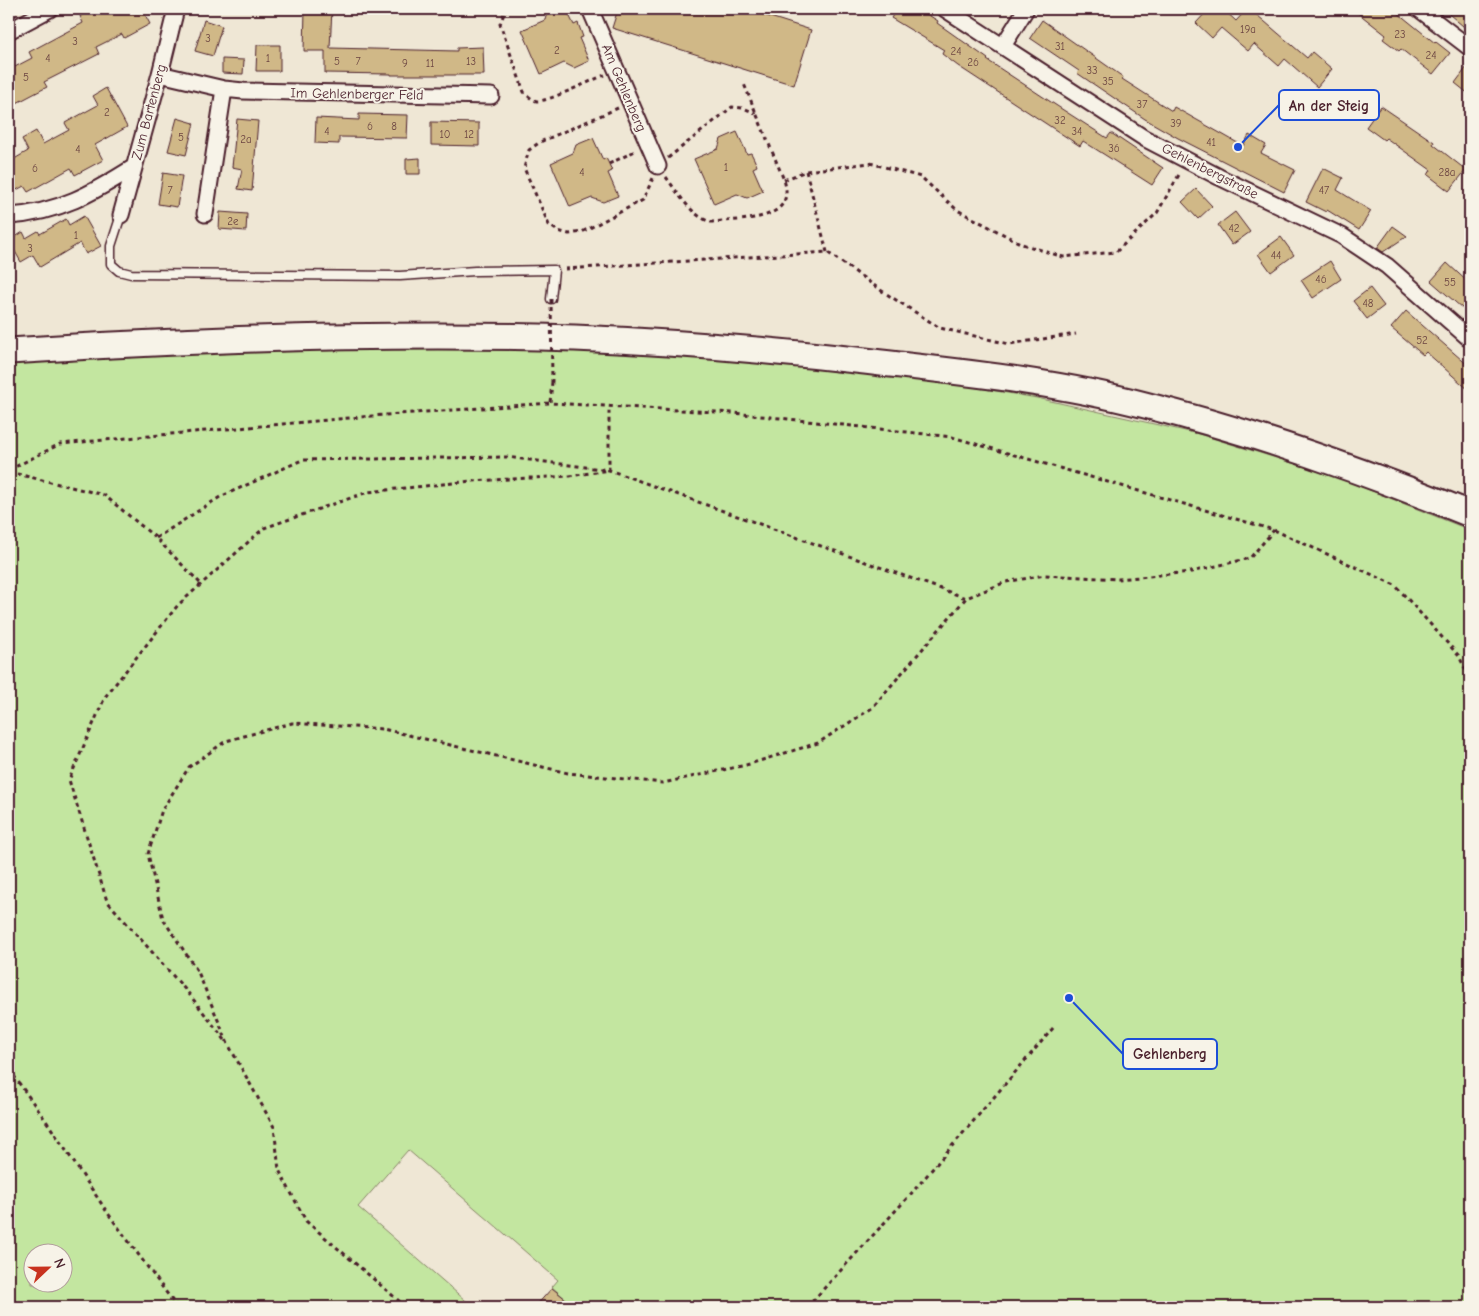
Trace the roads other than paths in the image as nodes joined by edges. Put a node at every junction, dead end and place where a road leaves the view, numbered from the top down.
1 (50, 9) edge
2 (176, 9) edge
3 (590, 9) edge
4 (945, 9) edge
5 (1026, 9) edge
6 (1419, 9) edge
7 (9, 31) edge
8 (1003, 46) junction
9 (1470, 48) edge
10 (160, 74) junction
11 (224, 89) junction
12 (491, 96) dead end
13 (658, 166) road end
14 (134, 167) junction
15 (205, 214) dead end
16 (121, 215) joint
17 (9, 216) edge
18 (551, 299) road end
19 (1470, 339) edge
20 (9, 351) edge
21 (1470, 514) edge

1 - 7 street
2 - 10 street, Zum Bartenberg
3 - 13 street, Am Gehlenberg
4 - 8 street, Gehlenbergstraße
5 - 8 street
6 - 9 street
8 - 19 street, Gehlenbergstraße
10 - 11 street, Im Gehlenberger Feld
10 - 14 street, Zum Bartenberg
11 - 12 street, Im Gehlenberger Feld
11 - 15 street
14 - 16 street, Zum Bartenberg
14 - 17 street
16 - 18 lane
20 - 21 highway

